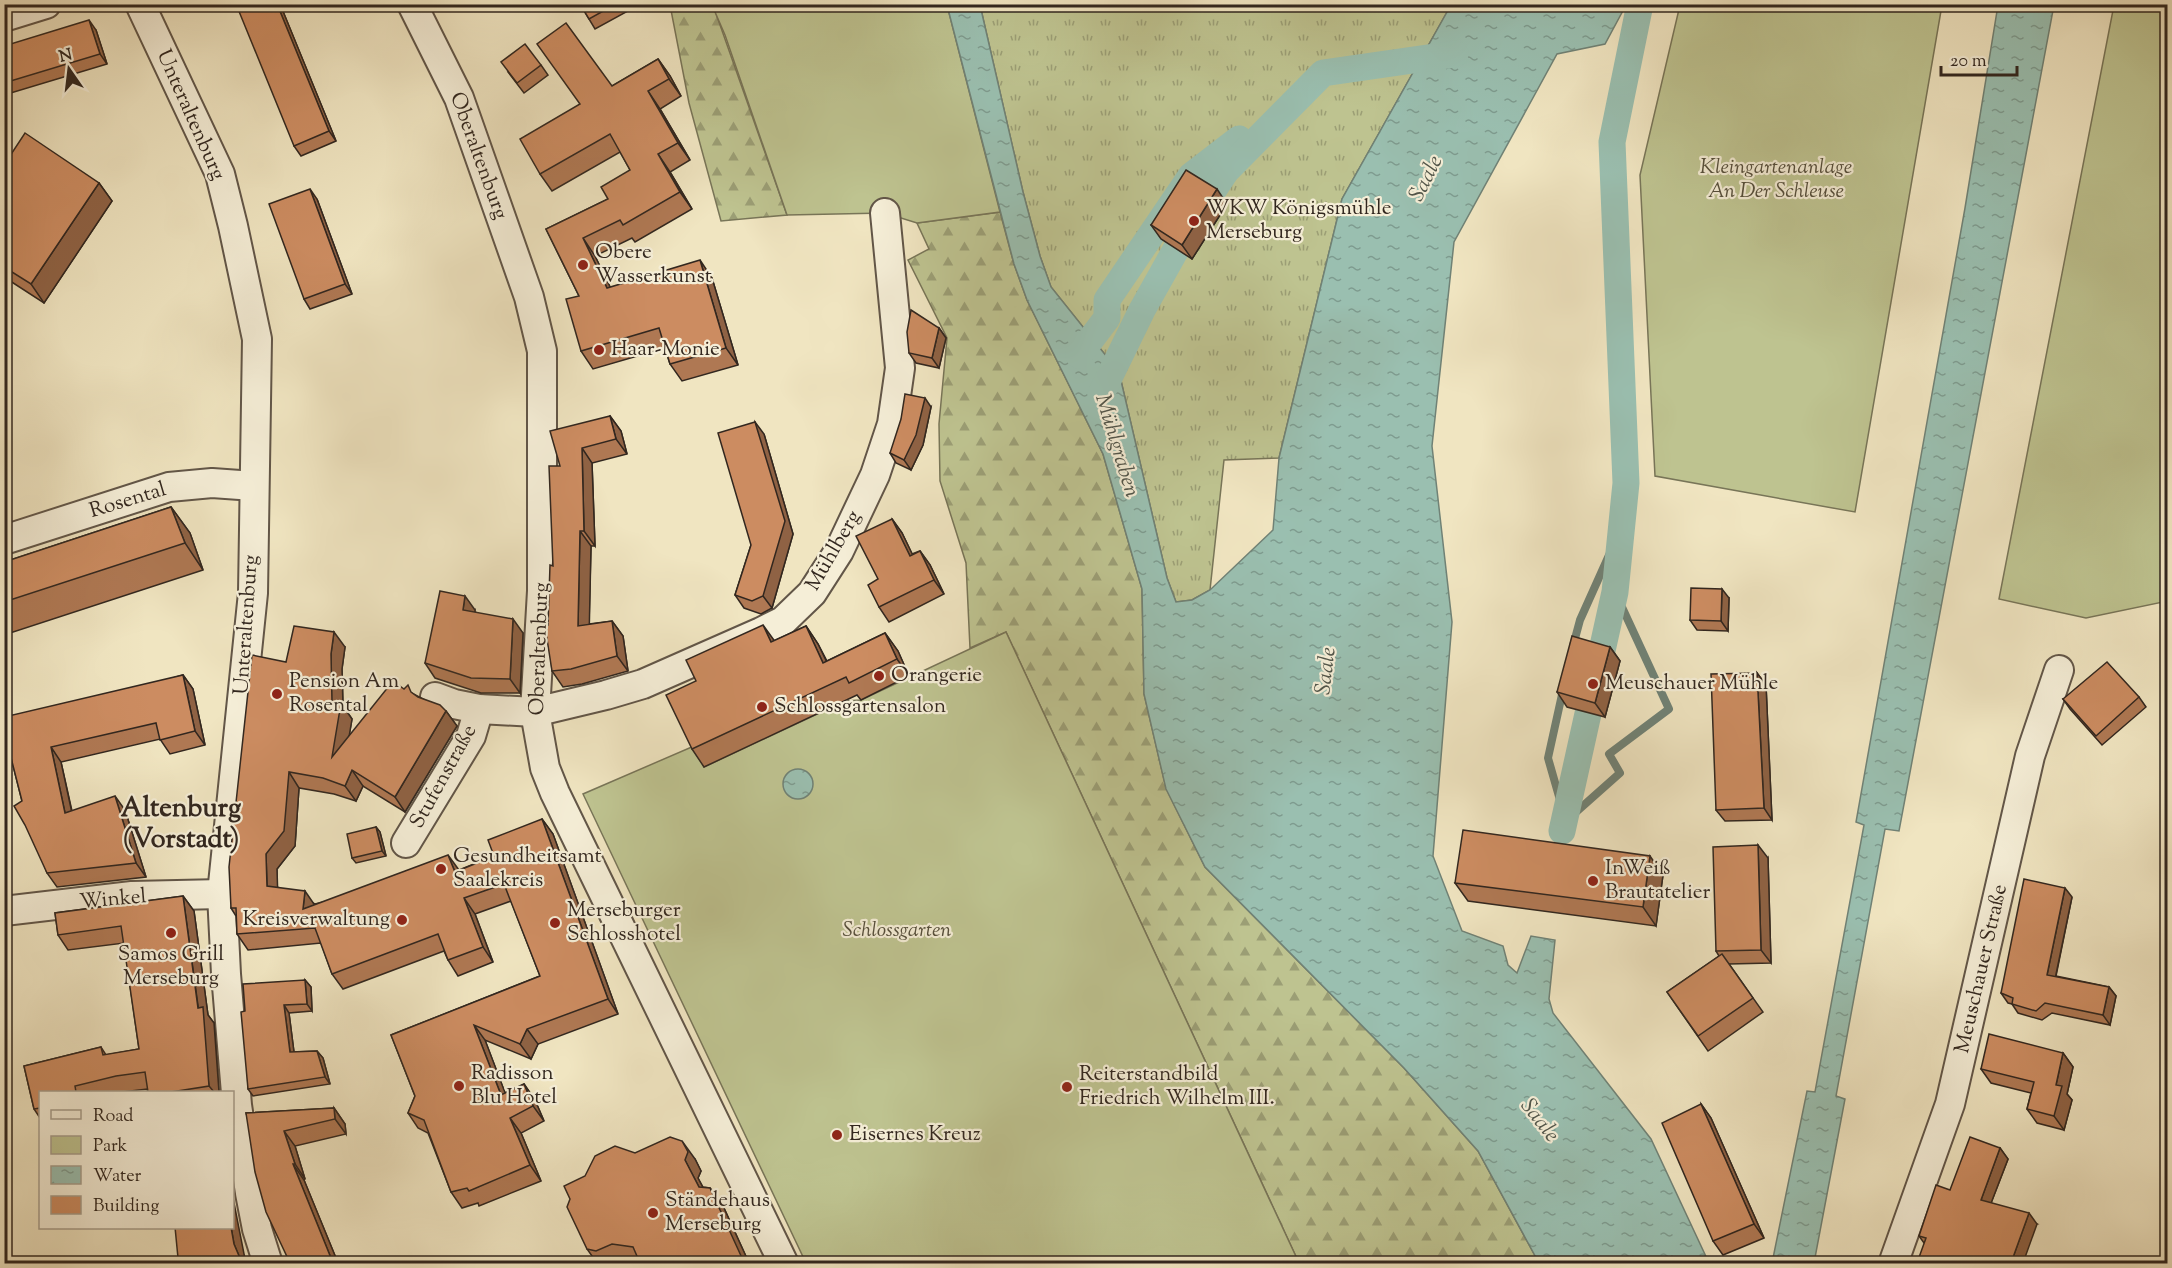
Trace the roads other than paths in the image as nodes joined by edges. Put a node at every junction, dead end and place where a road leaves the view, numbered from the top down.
1 (46, 4) edge
2 (140, 4) edge
3 (412, 4) edge
4 (4, 17) edge
5 (885, 213) dead end
6 (254, 486) junction
7 (4, 540) edge
8 (2059, 670) dead end
9 (435, 696) dead end
10 (479, 709) junction
11 (535, 712) junction
12 (406, 843) dead end
13 (222, 894) junction
14 (4, 911) edge
15 (268, 1263) edge
16 (784, 1263) edge
17 (1893, 1263) edge

1 - 4 street
2 - 6 street, Unteraltenburg
3 - 11 street, Oberaltenburg
5 - 11 street, Mühlberg
6 - 7 street, Rosental
6 - 13 street, Unteraltenburg
8 - 17 street, Meuschauer Straße
9 - 10 street, Mühlberg
10 - 11 street, Mühlberg
10 - 12 street, Stufenstraße
11 - 16 street, Oberaltenburg
13 - 14 street, Winkel
13 - 15 street, Unteraltenburg

